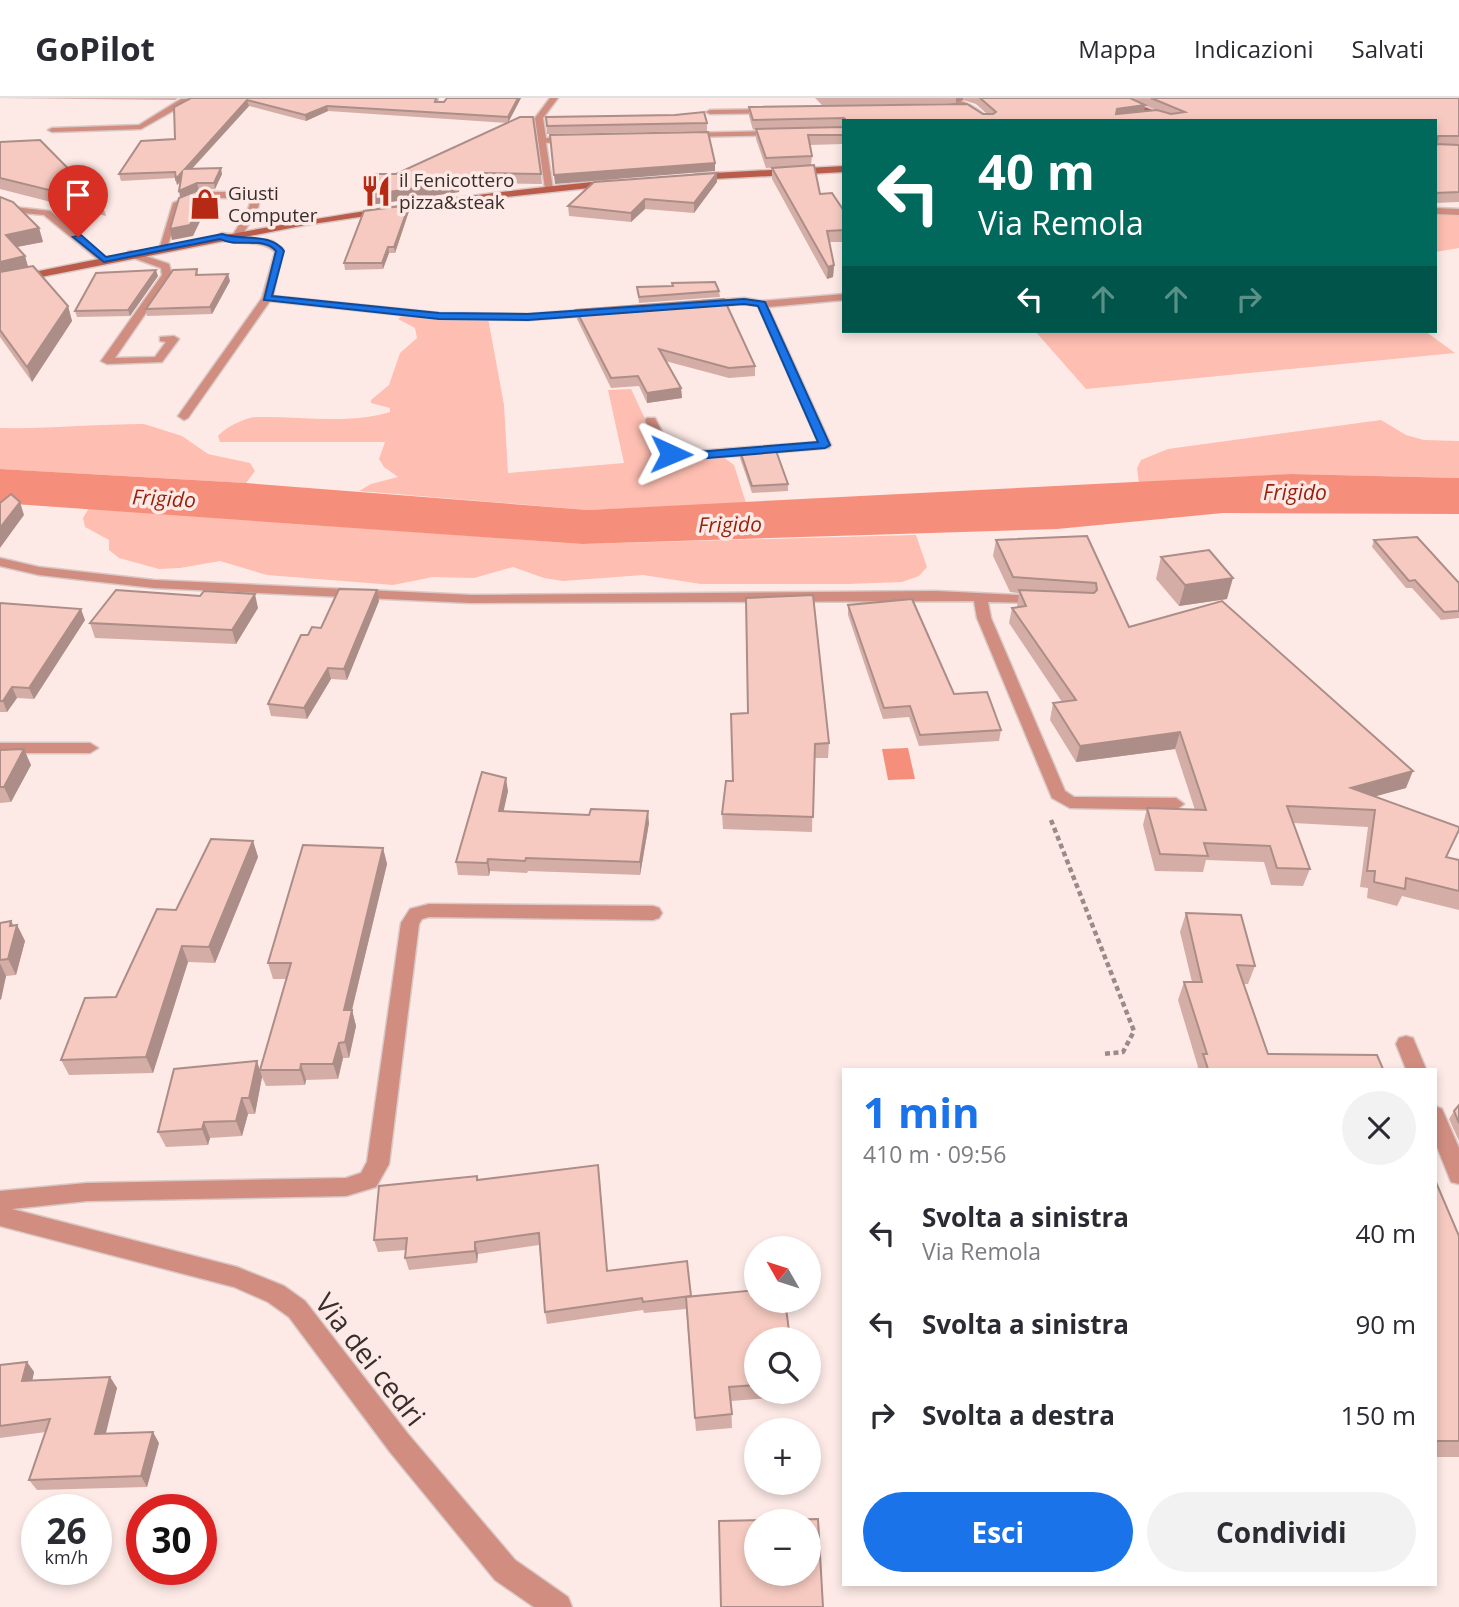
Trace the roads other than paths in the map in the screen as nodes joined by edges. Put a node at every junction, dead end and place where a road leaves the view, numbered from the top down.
1 (196, 98) edge
2 (554, 98) edge
3 (948, 98) edge
4 (1111, 98) edge
5 (944, 108) edge
6 (971, 108) junction
7 (779, 111) edge
8 (1116, 111) edge
9 (710, 112) dead end
10 (1142, 117) edge
11 (985, 119) edge
12 (1160, 119) edge
13 (1171, 119) edge
14 (52, 130) dead end
15 (784, 132) edge
16 (674, 135) edge
17 (578, 138) edge
18 (542, 141) junction
19 (842, 169) edge
20 (687, 177) edge
21 (623, 182) edge
22 (549, 189) junction
23 (0, 202) edge
24 (1437, 211) edge
25 (1459, 212) edge
26 (239, 233) junction
27 (222, 236) junction
28 (162, 248) junction
29 (131, 254) junction
30 (104, 260) junction
31 (0, 282) edge
32 (842, 297) edge
33 (267, 298) junction
34 (762, 304) junction
35 (690, 305) edge
36 (609, 311) edge
37 (164, 338) dead end
38 (184, 416) dead end
39 (651, 420) dead end
40 (0, 562) edge
41 (980, 596) junction
42 (1060, 601) edge
43 (90, 747) dead end
44 (0, 748) edge
45 (1176, 804) dead end
46 (653, 914) dead end
47 (1406, 1044) dead end
48 (1416, 1068) edge
49 (1437, 1120) edge
50 (1459, 1175) edge
51 (0, 1201) edge
52 (0, 1216) edge
53 (558, 1607) edge

1 - 14 street
2 - 18 street
3 - 6 street
4 - 8 main road
4 - 13 main road
5 - 6 street
6 - 11 street
7 - 9 street
10 - 12 main road
15 - 16 street
17 - 18 street
18 - 22 street
19 - 20 main road
21 - 22 main road
22 - 26 main road
23 - 30 street
24 - 25 street
26 - 27 main road
26 - 28 street
27 - 28 main road
27 - 33 street
28 - 29 main road
29 - 30 main road
29 - 37 street
30 - 31 main road
32 - 34 street
33 - 36 street
33 - 38 street
34 - 35 street
34 - 39 street
40 - 41 street
41 - 42 street
41 - 45 street
43 - 44 street
46 - 51 street
47 - 48 street
49 - 50 street
52 - 53 street, Via dei cedri

